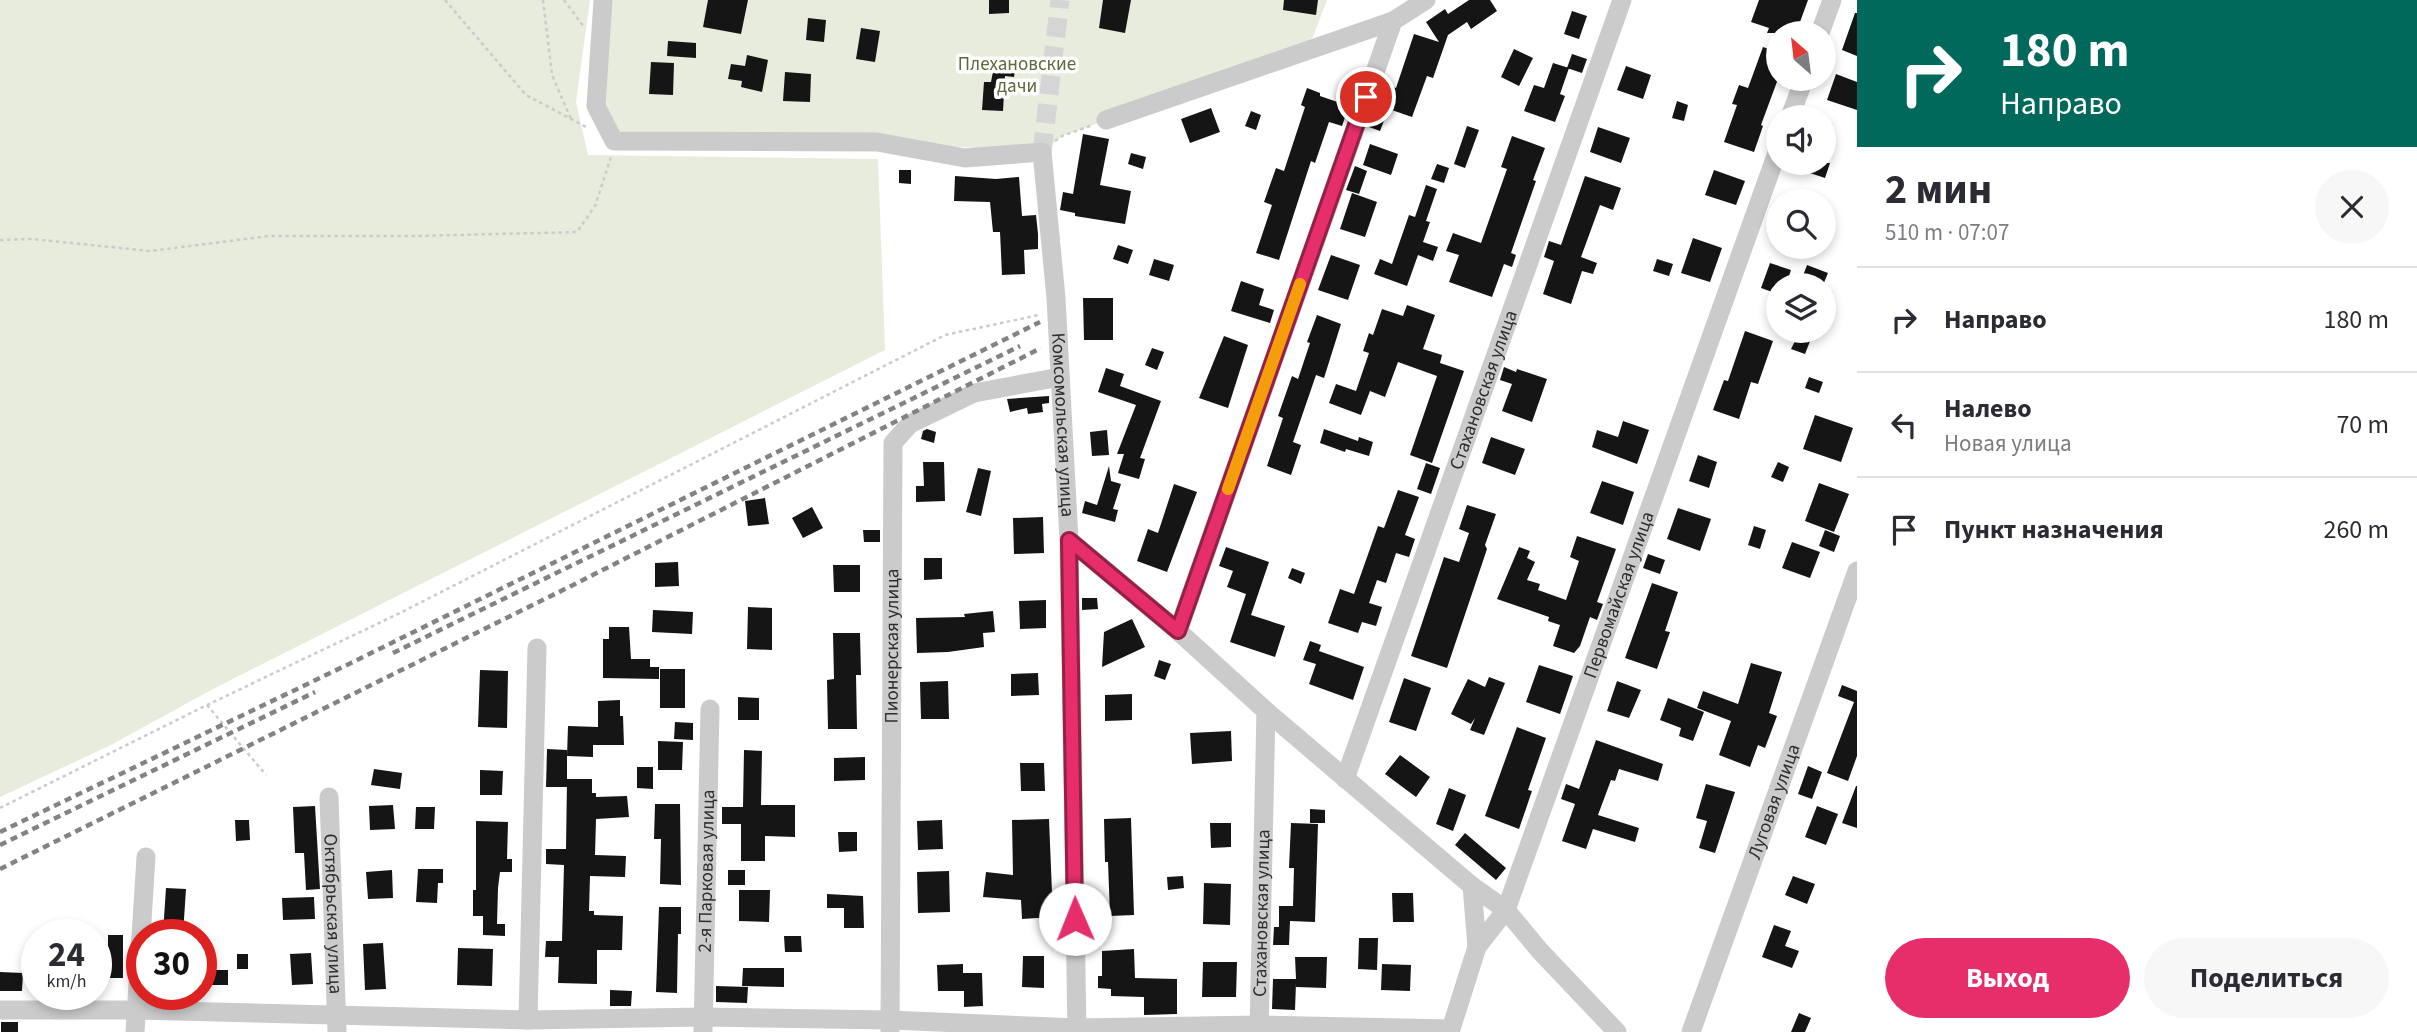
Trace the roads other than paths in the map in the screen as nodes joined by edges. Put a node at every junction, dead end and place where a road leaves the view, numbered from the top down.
1 (603, 0) edge
2 (1426, 0) edge
3 (1622, 0) edge
4 (1832, 0) edge
5 (1393, 21) junction
6 (1824, 21) edge
7 (1106, 120) road end
8 (1769, 175) edge
9 (1060, 377) junction
10 (1069, 540) junction
11 (1857, 570) edge
12 (1178, 631) junction
13 (537, 648) dead end
14 (710, 709) dead end
15 (1266, 711) junction
16 (1345, 779) junction
17 (329, 797) dead end
18 (146, 857) dead end
19 (1472, 886) junction
20 (1506, 910) junction
21 (142, 919) edge
22 (1478, 947) junction
23 (0, 1010) edge
24 (126, 1010) edge
25 (136, 1010) joint
26 (528, 1020) junction
27 (337, 1023) edge
28 (703, 1025) edge
29 (890, 1026) edge
30 (1259, 1028) edge
31 (1077, 1030) edge
32 (1450, 1030) edge
33 (135, 1032) edge
34 (1617, 1032) edge
35 (1691, 1032) edge

1 - 9 street, Комсомольская улица
2 - 5 street
3 - 16 street, Стахановская улица
4 - 6 street
5 - 7 street
5 - 12 street
8 - 20 street, Первомайская улица
9 - 10 street, Комсомольская улица
9 - 29 street, Пионерская улица
10 - 12 street
10 - 31 street, Комсомольская улица
11 - 35 street, Луговая улица
12 - 15 street
13 - 26 street
14 - 28 street, 2-я Парковая улица
15 - 16 street
15 - 30 street, Стахановская улица
16 - 19 street
17 - 27 street, Октябрьская улица
18 - 21 street
19 - 20 street
19 - 22 street
20 - 22 street, Первомайская улица
20 - 34 street
22 - 32 street, Первомайская улица
23 - 24 street
25 - 27 street
25 - 33 street
26 - 27 street
26 - 28 street
28 - 29 street
29 - 31 street
30 - 31 street
30 - 32 street

